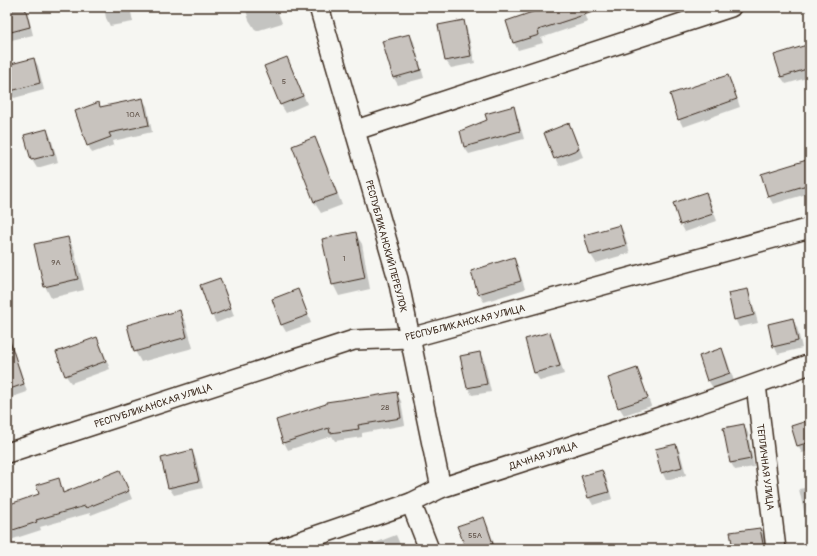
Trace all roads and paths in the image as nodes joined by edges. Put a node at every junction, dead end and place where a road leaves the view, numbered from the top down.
1 (319, 7) edge
2 (731, 7) edge
3 (356, 130) junction
4 (810, 228) edge
5 (410, 338) junction
6 (810, 364) edge
7 (756, 385) junction
8 (7, 453) edge
9 (441, 488) junction
10 (411, 503) junction
11 (288, 547) edge
12 (428, 549) edge
13 (776, 549) edge

1 - 3 street, РЕСПУБЛИКАНСКИЙ ПЕРЕУЛОК
2 - 3 street
3 - 5 street, РЕСПУБЛИКАНСКИЙ ПЕРЕУЛОК
4 - 5 street, РЕСПУБЛИКАНСКАЯ УЛИЦА
5 - 8 street, РЕСПУБЛИКАНСКАЯ УЛИЦА
5 - 9 street, РЕСПУБЛИКАНСКИЙ ПЕРЕУЛОК
6 - 7 street, ДАЧНАЯ УЛИЦА
7 - 9 street, ДАЧНАЯ УЛИЦА
7 - 13 street, ТЕПЛИЧНАЯ УЛИЦА
9 - 10 street, ДАЧНАЯ УЛИЦА
10 - 11 street, ДАЧНАЯ УЛИЦА
10 - 12 street

